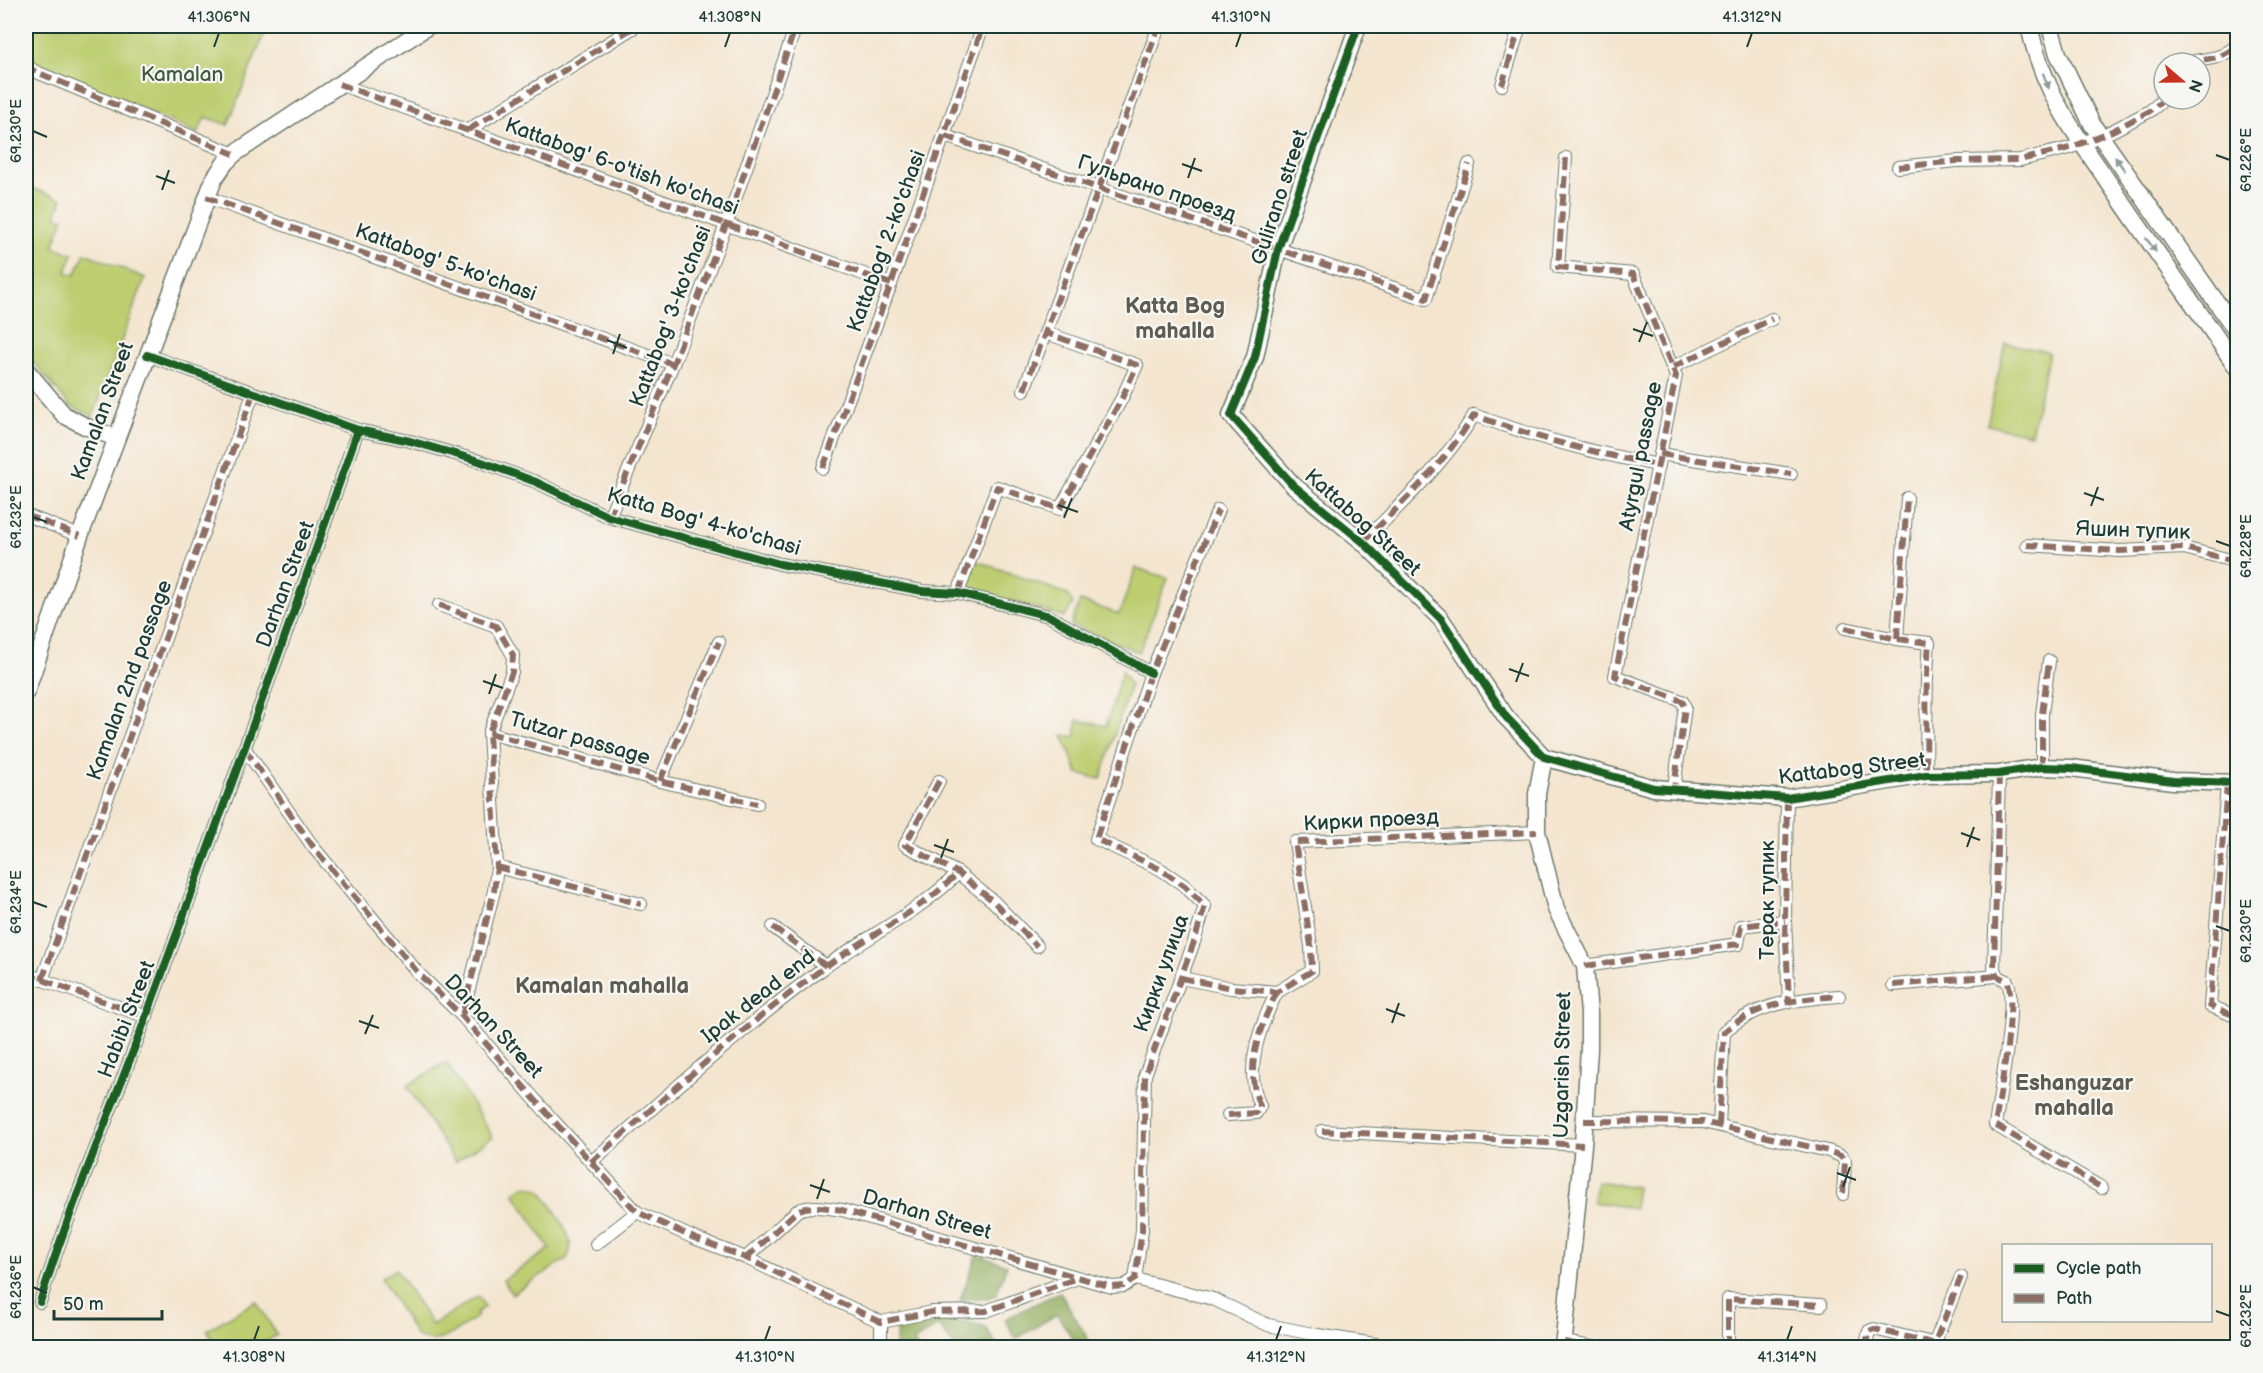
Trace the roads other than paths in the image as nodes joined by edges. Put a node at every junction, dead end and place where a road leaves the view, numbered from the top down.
1 (428, 26) edge
2 (636, 26) edge
3 (796, 26) edge
4 (982, 26) edge
5 (1159, 26) edge
6 (1358, 26) edge
7 (1520, 26) edge
8 (2029, 26) edge
9 (2050, 26) edge
10 (2238, 44) edge
11 (2212, 59) edge
12 (26, 65) edge
13 (339, 84) junction
14 (1502, 85) dead end
15 (2152, 109) edge
16 (468, 130) junction
17 (945, 136) junction
18 (2099, 136) junction
19 (2081, 144) junction
20 (234, 154) junction
21 (1566, 158) dead end
22 (1469, 164) dead end
23 (1898, 167) dead end
24 (1100, 189) junction
25 (206, 197) junction
26 (726, 225) junction
27 (1278, 249) junction
28 (891, 284) junction
29 (1772, 319) dead end
30 (1046, 333) junction
31 (2238, 333) edge
32 (147, 355) junction
33 (673, 364) junction
34 (1673, 367) junction
35 (2238, 369) edge
36 (26, 370) edge
37 (1024, 390) dead end
38 (253, 394) junction
39 (1231, 415) joint
40 (358, 430) junction
41 (116, 438) junction
42 (1659, 460) junction
43 (823, 468) dead end
44 (1791, 474) dead end
45 (1907, 498) dead end
46 (1218, 510) dead end
47 (26, 515) edge
48 (609, 517) junction
49 (80, 536) junction
50 (1363, 542) junction
51 (2027, 545) dead end
52 (2238, 562) edge
53 (958, 593) junction
54 (439, 606) dead end
55 (1845, 628) dead end
56 (1897, 639) junction
57 (719, 642) dead end
58 (2049, 661) dead end
59 (1151, 673) junction
60 (26, 692) edge
61 (489, 733) junction
62 (245, 749) junction
63 (1544, 757) junction
64 (2042, 767) junction
65 (1999, 774) junction
66 (1926, 775) junction
67 (660, 781) junction
68 (939, 781) dead end
69 (2232, 783) edge
70 (1674, 788) junction
71 (1787, 798) junction
72 (757, 804) dead end
73 (1537, 832) junction
74 (497, 867) junction
75 (958, 873) junction
76 (641, 904) dead end
77 (1785, 921) junction
78 (773, 927) dead end
79 (1037, 946) dead end
80 (826, 966) junction
81 (1585, 966) junction
82 (26, 974) edge
83 (1997, 976) junction
84 (1181, 978) junction
85 (42, 980) junction
86 (1893, 985) dead end
87 (1277, 992) junction
88 (1839, 996) dead end
89 (1789, 1001) junction
90 (462, 1016) junction
91 (147, 1017) junction
92 (2238, 1017) edge
93 (1228, 1115) dead end
94 (1584, 1121) junction
95 (1719, 1125) junction
96 (1322, 1131) dead end
97 (1583, 1145) junction
98 (591, 1162) junction
99 (2102, 1188) dead end
100 (1843, 1194) dead end
101 (637, 1212) junction
102 (596, 1244) dead end
103 (746, 1258) junction
104 (1961, 1277) dead end
105 (1078, 1278) junction
106 (1135, 1279) junction
107 (40, 1302) dead end
108 (1821, 1305) dead end
109 (881, 1322) junction
110 (1563, 1345) edge
111 (881, 1347) edge
112 (1400, 1347) edge
113 (1598, 1347) edge
114 (1728, 1347) edge
115 (1865, 1347) edge

1 - 13 street, Kamalan Street
2 - 16 street
3 - 26 street, Kattabog' 3-ko'chasi
4 - 17 street, Kattabog' 2-ko'chasi
5 - 24 street
6 - 27 street, Gulirano street
7 - 14 street
8 -> 19 street
9 - 18 street
10 - 11 street
12 - 20 street
13 - 16 street, Kattabog' 6-o'tish ko'chasi
13 - 20 street, Kamalan Street
15 - 18 street
16 - 26 street, Kattabog' 6-o'tish ko'chasi
17 - 24 street, Гульрано проезд
17 - 28 street, Kattabog' 2-ko'chasi
18 - 19 street
31 -> 18 street
19 - 23 street
19 -> 35 street
20 - 25 street, Kamalan Street
21 - 34 street, Atyrgul passage
22 - 27 street, Гульрано проезд
24 - 27 street, Гульрано проезд
24 - 30 street
25 - 32 street, Kamalan Street
25 - 33 street, Kattabog' 5-ko'chasi
26 - 28 street, Kattabog' 6-o'tish ko'chasi
26 - 33 street, Kattabog' 3-ko'chasi
27 - 39 street, Gulirano street
28 - 43 street, Kattabog' 2-ko'chasi
29 - 34 street
30 - 37 street
30 - 53 street
32 - 38 street, Katta Bog' 4-ko'chasi
32 - 41 street, Kamalan Street
33 - 48 street, Kattabog' 3-ko'chasi
34 - 42 street, Atyrgul passage
36 - 41 street
38 - 40 street, Katta Bog' 4-ko'chasi
38 - 85 street, Kamalan 2nd passage
39 - 50 street, Kattabog Street
40 - 48 street, Katta Bog' 4-ko'chasi
40 - 62 street, Darhan Street
41 - 49 street, Kamalan Street
42 - 44 street
42 - 50 street
42 - 70 street, Atyrgul passage
45 - 56 street
46 - 59 street, Кирки улица
47 - 49 street
48 - 53 street, Katta Bog' 4-ko'chasi
49 - 60 street, Kamalan Street
50 - 63 street, Kattabog Street
51 - 52 street, Яшин тупик
53 - 59 street, Katta Bog' 4-ko'chasi
54 - 61 street, Tutzar passage
55 - 56 street
56 - 66 street
57 - 67 street, Tutzar passage
58 - 64 street
59 - 84 street, Кирки улица
61 - 67 street, Tutzar passage
61 - 74 street, Tutzar passage
62 - 90 street, Darhan Street
62 - 91 street, Habibi Street
63 - 70 street, Kattabog Street
63 - 73 street, Uzgarish Street
64 - 65 street, Kattabog Street
64 - 69 street, Kattabog Street
65 - 66 street, Kattabog Street
65 - 83 street
66 - 71 street, Kattabog Street
67 - 72 street, Tutzar passage
68 - 75 street
69 - 92 street
70 - 71 street, Kattabog Street
71 - 77 street, Терак тупик
73 - 81 street, Uzgarish Street
73 - 87 street, Кирки проезд
74 - 76 street
74 - 90 street, Tutzar passage
75 - 79 street
75 - 80 street, Ipak dead end
77 - 81 street
77 - 89 street, Терак тупик
78 - 80 street
80 - 98 street, Ipak dead end
81 - 94 street, Uzgarish Street
82 - 85 street
83 - 86 street
83 - 99 street
84 - 87 street
84 - 106 street, Кирки улица
85 - 91 street
87 - 93 street
88 - 89 street
89 - 95 street
90 - 98 street, Darhan Street
91 - 107 street, Habibi Street
94 - 95 street
94 - 97 street, Uzgarish Street
95 - 100 street
96 - 97 street
97 - 110 street, Uzgarish Street
98 - 101 street, Darhan Street
101 - 102 street
101 - 103 street, Darhan Street
103 - 105 street, Darhan Street
103 - 109 street, Darhan Street
104 - 115 street
105 - 106 street, Darhan Street
105 - 109 street
106 - 112 street
108 - 114 street
109 - 111 street
110 - 113 street

